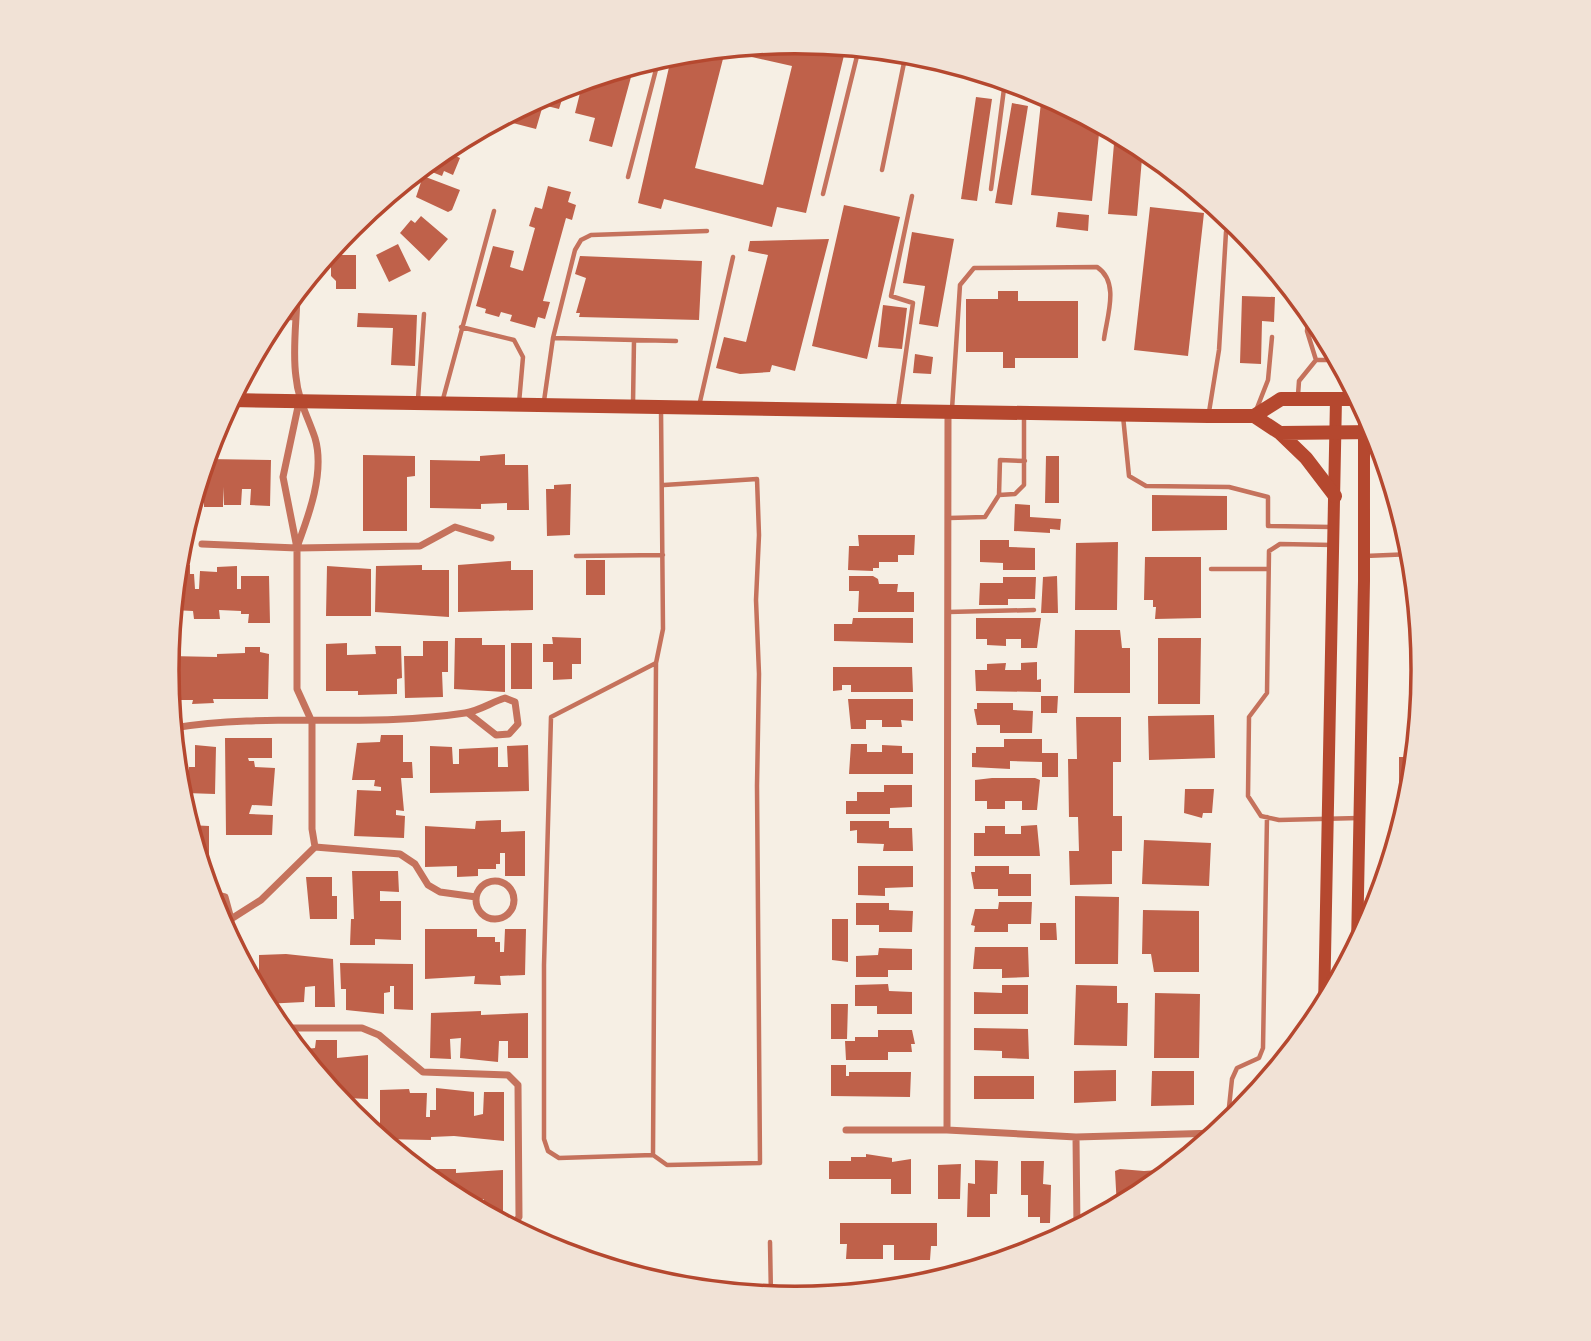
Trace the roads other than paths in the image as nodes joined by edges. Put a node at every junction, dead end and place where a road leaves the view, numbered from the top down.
1 (857, 58) edge
2 (904, 64) edge
3 (656, 70) edge
4 (1004, 91) edge
5 (882, 170) dead end
6 (628, 177) dead end
7 (991, 189) dead end
8 (823, 194) dead end
9 (912, 196) dead end
10 (494, 211) dead end
11 (707, 231) dead end
12 (1227, 231) edge
13 (733, 257) dead end
14 (295, 311) edge
15 (424, 314) dead end
16 (290, 318) edge
17 (297, 318) junction
18 (461, 327) junction
19 (1307, 327) edge
20 (1272, 337) dead end
21 (553, 338) junction
22 (1104, 339) dead end
23 (634, 340) junction
24 (676, 341) dead end
25 (1316, 360) junction
26 (1328, 360) edge
27 (1349, 399) edge
28 (242, 400) edge
29 (1298, 400) junction
30 (1336, 400) junction
31 (299, 402) junction
32 (418, 403) junction
33 (442, 404) junction
34 (519, 404) junction
35 (543, 404) junction
36 (633, 404) junction
37 (661, 405) junction
38 (699, 407) junction
39 (897, 413) junction
40 (950, 413) junction
41 (1024, 414) junction
42 (1123, 415) junction
43 (1208, 416) junction
44 (1254, 416) junction
45 (1364, 432) edge
46 (1280, 433) junction
47 (1336, 433) junction
48 (1370, 449) edge
49 (1025, 461) junction
50 (664, 485) junction
51 (999, 495) junction
52 (1335, 496) junction
53 (948, 518) junction
54 (1334, 527) junction
55 (491, 538) dead end
56 (202, 544) dead end
57 (1334, 545) junction
58 (297, 548) junction
59 (663, 555) junction
60 (1401, 555) edge
61 (576, 556) dead end
62 (1365, 556) junction
63 (1211, 569) dead end
64 (1267, 569) junction
65 (1034, 610) dead end
66 (948, 612) junction
67 (656, 663) junction
68 (468, 713) junction
69 (312, 722) junction
70 (183, 726) edge
71 (1267, 817) junction
72 (1328, 818) junction
73 (1359, 818) junction
74 (315, 847) junction
75 (222, 896) edge
76 (476, 897) junction
77 (230, 914) edge
78 (231, 919) edge
79 (1357, 923) edge
80 (1324, 986) edge
81 (294, 1028) edge
82 (1229, 1108) edge
83 (947, 1129) junction
84 (846, 1130) dead end
85 (1203, 1133) edge
86 (1076, 1137) junction
87 (653, 1155) junction
88 (1077, 1218) edge
89 (517, 1220) edge
90 (770, 1242) dead end
91 (771, 1286) edge

1 - 8 lane
2 - 5 lane
3 - 6 lane
4 - 7 lane
9 - 39 lane
10 - 18 lane
11 - 21 lane
12 - 43 lane
13 - 38 lane
14 - 17 street
15 - 32 lane
16 - 17 lane
17 - 31 street
18 - 33 lane
18 - 34 lane
19 - 25 lane
20 - 44 lane
21 - 23 lane
21 - 35 lane
22 - 40 lane
23 - 24 lane
23 - 36 lane
25 - 26 lane
25 - 29 lane
27 - 30 main road
28 - 31 main road
29 - 30 main road
29 - 44 main road
30 - 47 main road
31 - 32 main road
31 - 58 street
31 - 58 street
32 - 33 main road
33 - 34 main road
34 - 35 main road
35 - 36 main road
36 - 37 main road
37 - 38 main road
37 - 50 lane
38 - 39 main road
39 - 40 main road
40 - 41 main road
40 - 53 street
41 - 42 main road
41 - 49 lane
42 - 43 main road
42 - 54 lane
43 - 44 main road
44 - 46 main road
45 - 47 main road
46 - 47 main road
46 - 52 main road
47 - 52 main road
48 - 62 main road
49 - 51 lane
49 - 51 lane
50 - 59 lane
50 - 87 lane
51 - 53 lane
52 - 54 main road
53 - 66 street
54 - 57 main road
55 - 58 street
56 - 58 street
57 - 64 lane
57 - 72 main road
58 - 69 street
59 - 61 lane
59 - 67 lane
60 - 62 lane
62 - 73 main road
63 - 64 lane
64 - 71 lane
65 - 66 lane
66 - 83 street
67 - 87 lane
67 - 87 lane
68 - 68 street
68 - 69 street
69 - 70 street
69 - 74 street
71 - 72 lane
71 - 82 lane
72 - 73 lane
72 - 80 main road
73 - 79 main road
74 - 76 street
74 - 78 street
75 - 77 street
76 - 76 street
81 - 89 street
83 - 84 street
83 - 86 street
85 - 86 street
86 - 88 street
90 - 91 lane

